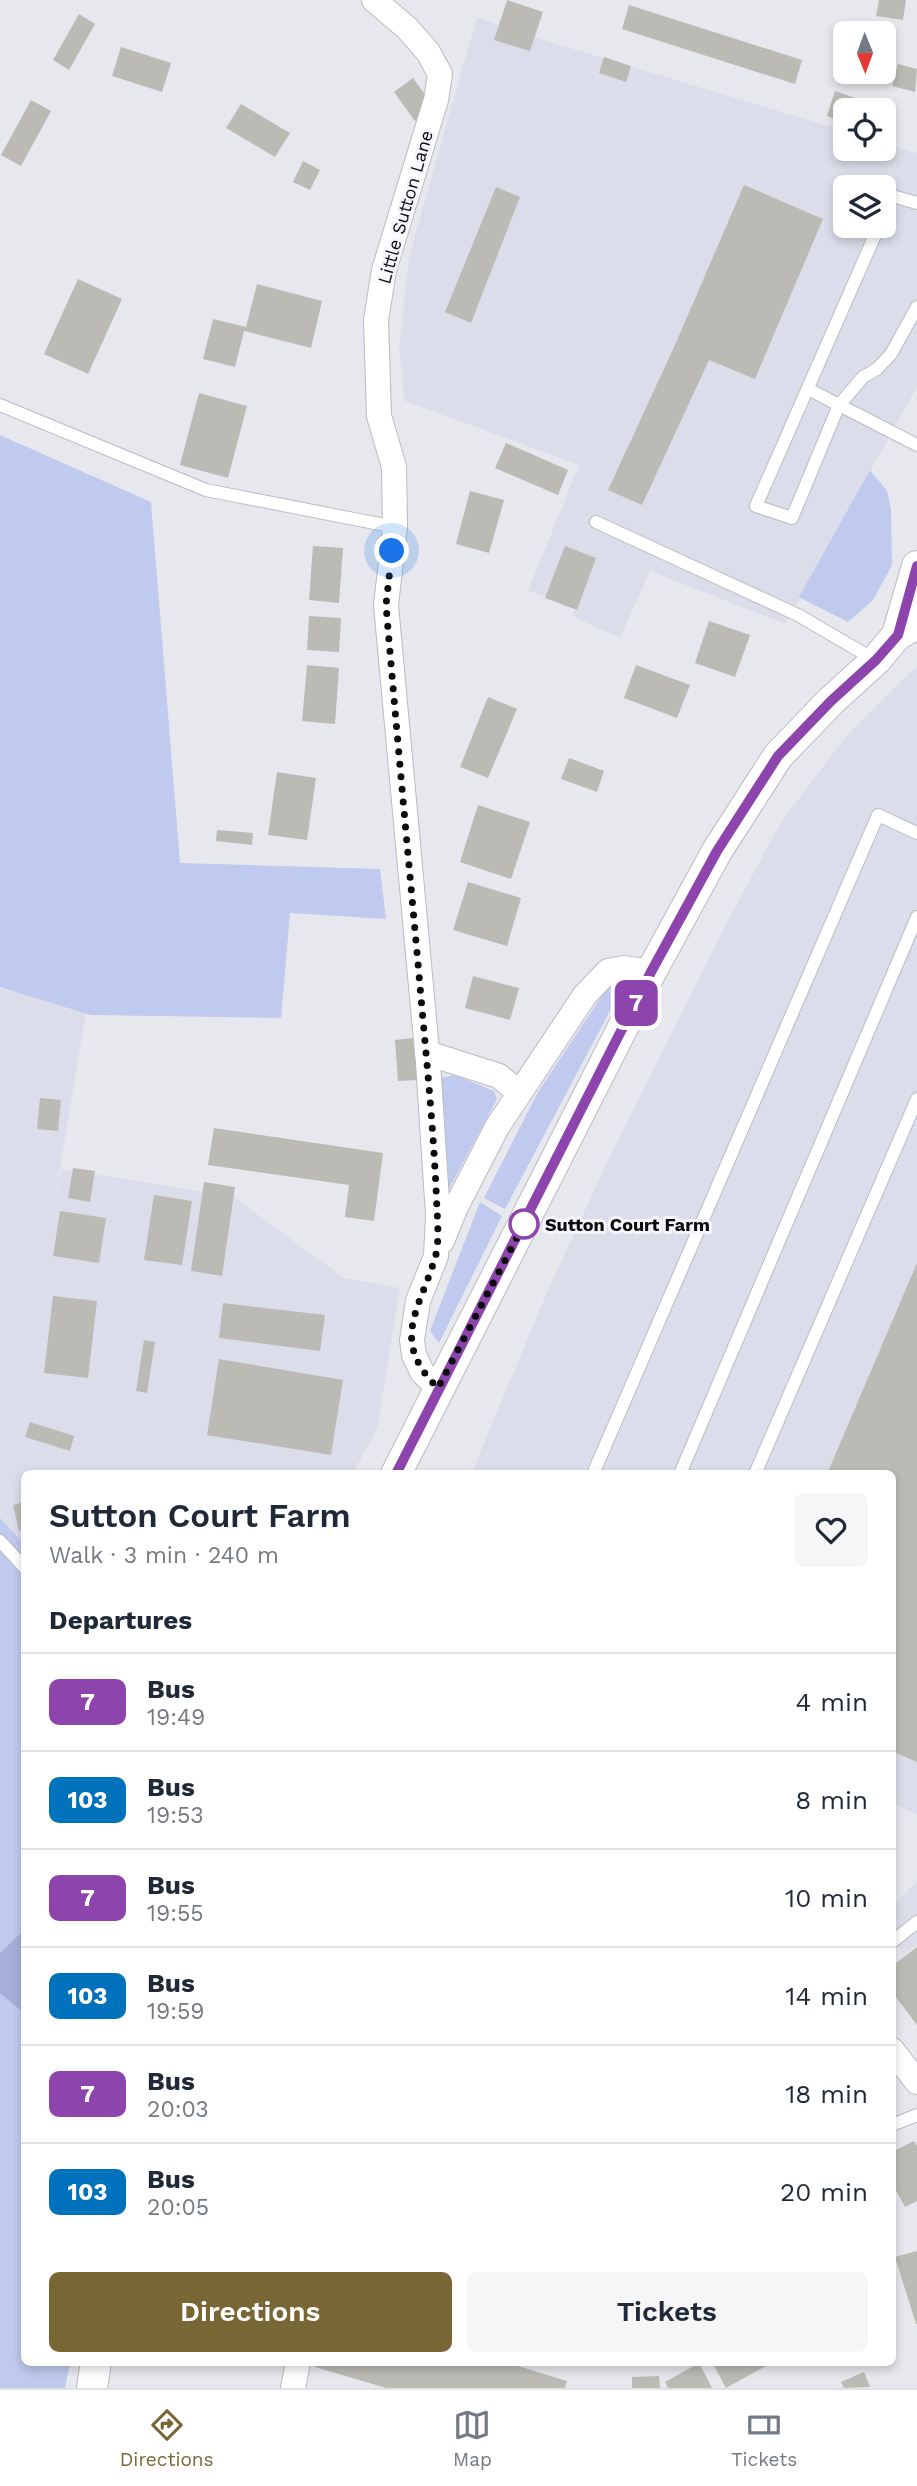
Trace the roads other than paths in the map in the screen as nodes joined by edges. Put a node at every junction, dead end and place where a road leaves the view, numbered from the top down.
1 (374, 0) edge
2 (896, 196) edge
3 (917, 204) edge
4 (873, 238) edge
5 (917, 307) edge
6 (808, 389) junction
7 (0, 405) edge
8 (839, 405) junction
9 (917, 445) edge
10 (596, 522) dead end
11 (395, 527) junction
12 (917, 566) edge
13 (907, 629) edge
14 (876, 660) junction
15 (917, 832) edge
16 (917, 917) edge
17 (651, 972) junction
18 (427, 1053) junction
19 (518, 1092) junction
20 (917, 1099) edge
21 (436, 1256) junction
22 (438, 1388) junction
23 (398, 1470) edge
24 (595, 1470) edge
25 (682, 1470) edge
26 (757, 1470) edge
27 (0, 1541) edge
28 (21, 1564) edge
29 (917, 1922) edge
30 (896, 1939) edge
31 (896, 2055) edge
32 (917, 2082) edge
33 (917, 2115) edge
34 (896, 2123) edge
35 (95, 2366) edge
36 (297, 2366) edge
37 (92, 2388) edge
38 (293, 2388) edge

1 - 11 street, Little Sutton Lane
2 - 3 lane
4 - 6 lane
5 - 8 lane
6 - 8 lane
6 - 8 lane
7 - 11 lane
8 - 9 lane
10 - 14 lane
11 - 18 street, Little Sutton Lane
12 - 13 street
13 - 14 street
14 - 17 street
15 - 24 lane
16 - 25 lane
17 - 19 street
17 - 22 street
18 - 19 street
18 - 21 street, Little Sutton Lane
19 - 21 street
20 - 26 lane
21 - 22 street, Little Sutton Lane
22 - 23 street
27 - 28 lane
29 - 30 lane
31 - 32 street
33 - 34 lane
35 - 37 street
36 - 38 street

